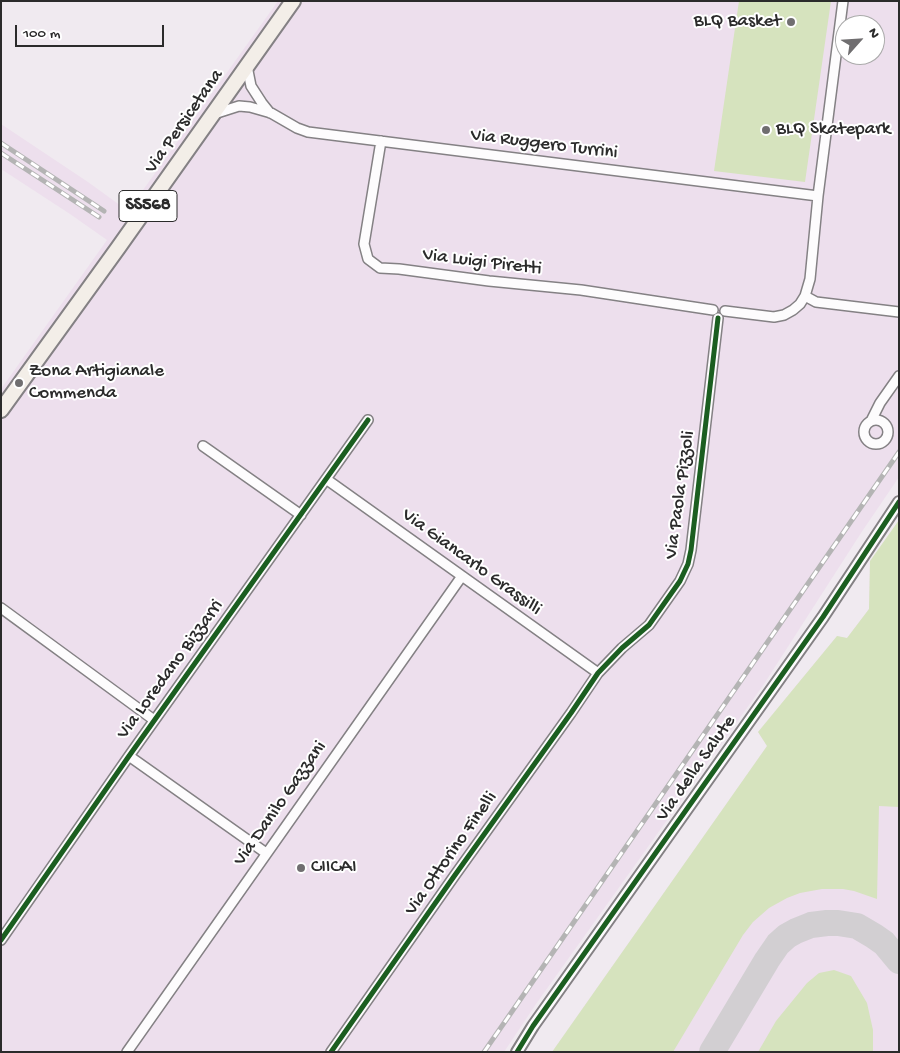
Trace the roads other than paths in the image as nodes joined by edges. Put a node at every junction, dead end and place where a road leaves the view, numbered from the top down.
1 (293, 1) edge
2 (843, 1) edge
3 (247, 66) junction
4 (271, 113) junction
5 (213, 114) junction
6 (381, 141) junction
7 (818, 196) junction
8 (805, 296) junction
9 (739, 312) junction
10 (899, 312) edge
11 (715, 315) junction
12 (899, 376) edge
13 (1, 410) edge
14 (368, 420) dead end
15 (871, 421) dead end
16 (203, 446) dead end
17 (326, 479) junction
18 (899, 502) edge
19 (301, 515) junction
20 (462, 576) junction
21 (1, 608) edge
22 (598, 673) junction
23 (154, 720) junction
24 (129, 756) junction
25 (266, 853) junction
26 (1, 940) edge
27 (127, 1052) edge
28 (331, 1052) edge
29 (517, 1052) edge

1 - 3 main road, Via Persicetana / SS568
2 - 7 street
3 - 4 street, Via Ruggero Turrini
3 - 5 main road, Via Persicetana / SS568
4 - 5 street, Via Ruggero Turrini
4 - 6 street, Via Ruggero Turrini
5 - 13 main road, Via Persicetana / SS568
6 - 7 street, Via Ruggero Turrini
6 - 11 street, Via Luigi Piretti
7 - 8 street
8 - 9 street, Via Luigi Piretti
8 - 10 street
9 - 11 street, Via Luigi Piretti
9 - 11 street
11 - 22 street, Via Paola Pizzoli
12 - 15 street
14 - 17 street, Via Loredano Bizzarri
16 - 19 street
17 - 19 street, Via Loredano Bizzarri
17 - 20 street, Via Giancarlo Grassilli
18 - 29 street, Via della Salute
19 - 23 street, Via Loredano Bizzarri
20 - 22 street, Via Giancarlo Grassilli
20 - 25 street, Via Danilo Gazzani
21 - 23 street
22 - 28 street, Via Ottorino Finelli
23 - 24 street, Via Loredano Bizzarri
24 - 25 street
24 - 26 street, Via Loredano Bizzarri
25 - 27 street, Via Danilo Gazzani

